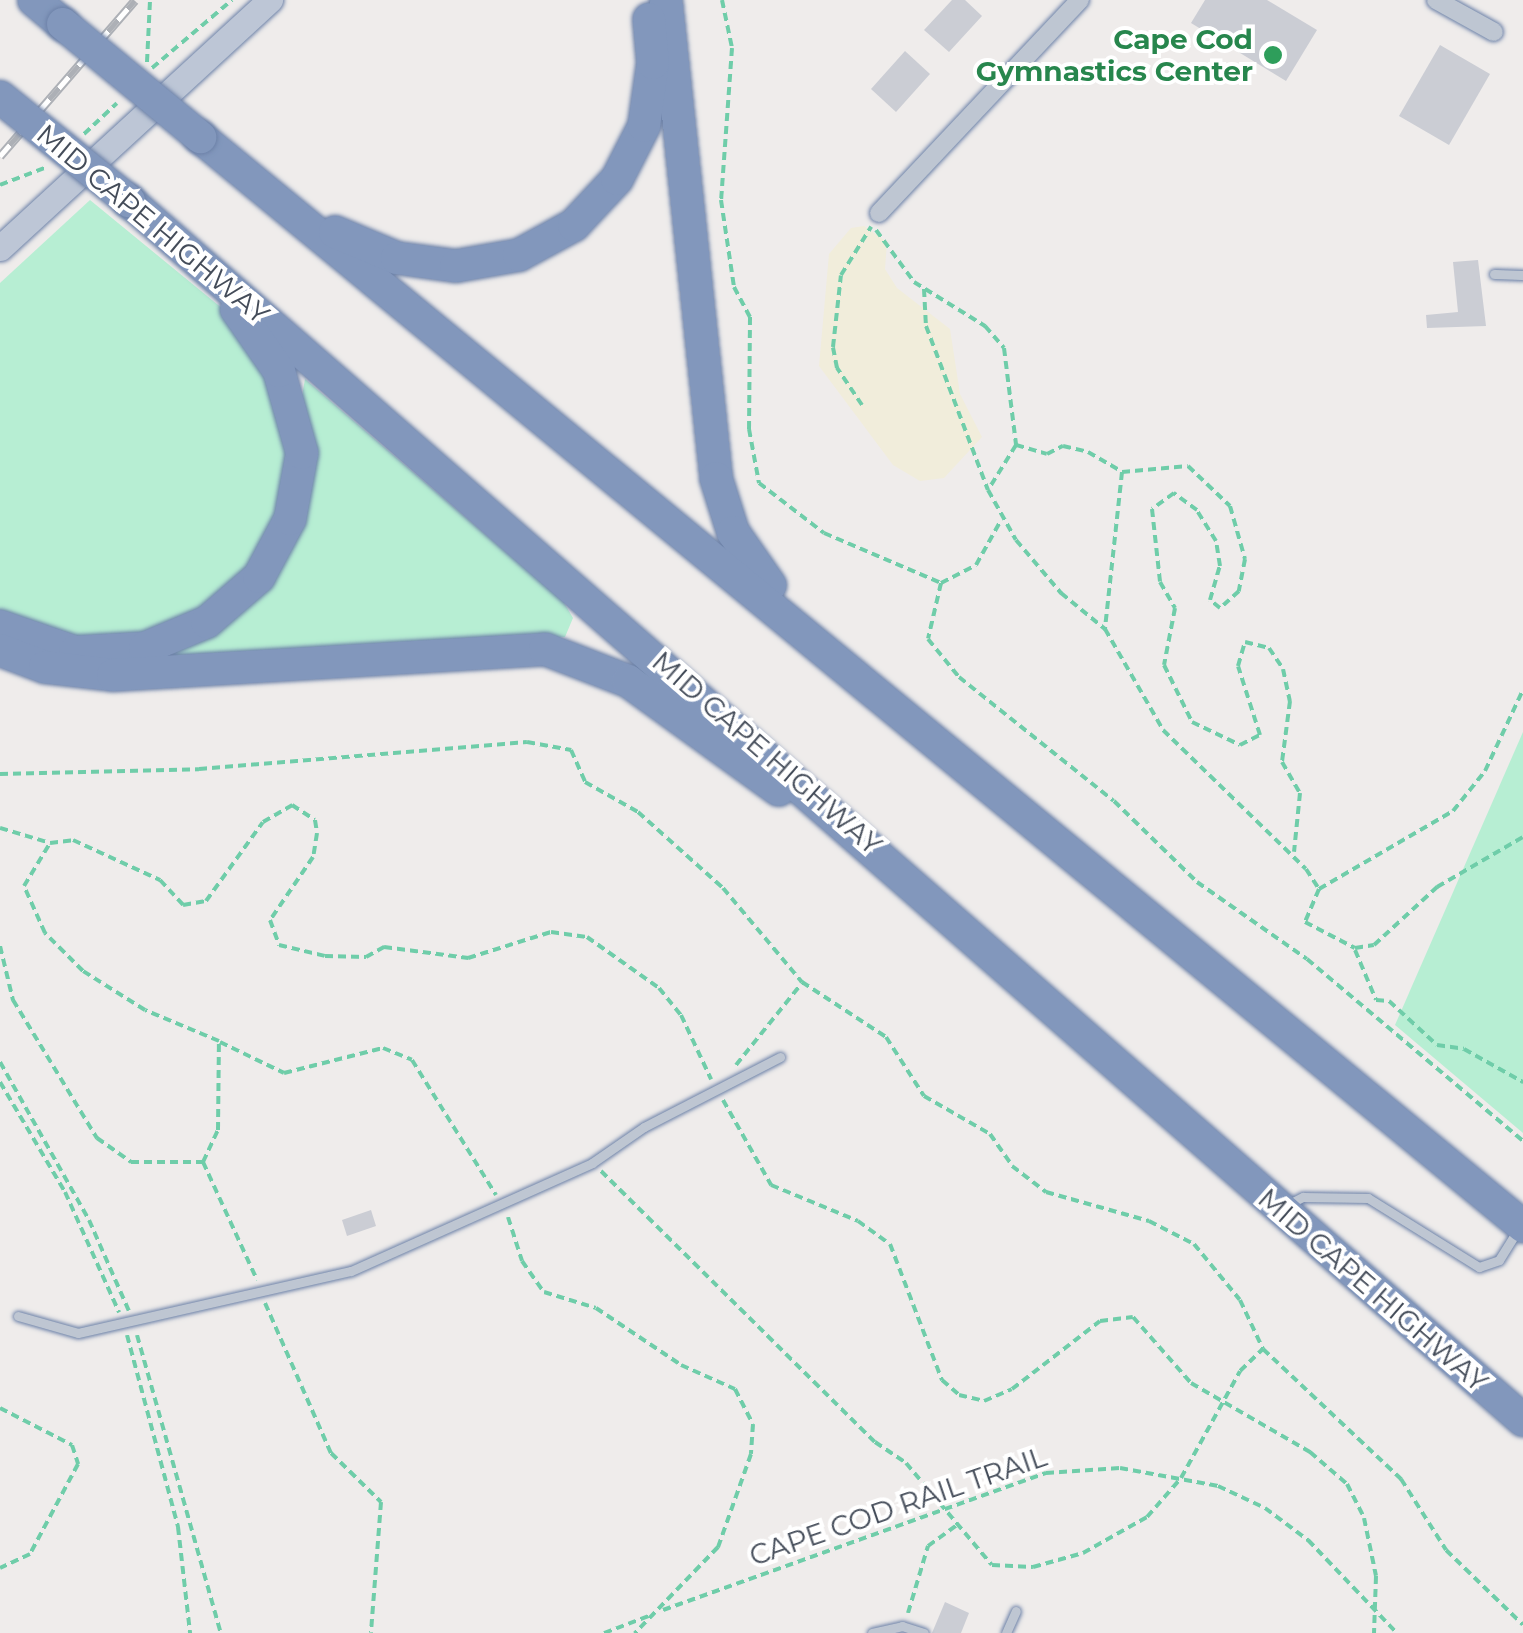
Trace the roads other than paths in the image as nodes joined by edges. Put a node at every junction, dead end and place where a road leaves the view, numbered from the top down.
1 (34, 0) edge
2 (270, 0) edge
3 (643, 0) edge
4 (666, 0) edge
5 (1080, 0) edge
6 (1436, 0) edge
7 (1494, 32) dead end
8 (0, 97) edge
9 (292, 211) junction
10 (876, 218) road end
11 (0, 248) edge
12 (192, 254) junction
13 (1494, 274) dead end
14 (1523, 275) edge
15 (0, 626) edge
16 (810, 636) junction
17 (0, 650) edge
18 (978, 938) junction
19 (780, 1057) dead end
20 (1281, 1210) junction
21 (1522, 1225) edge
22 (18, 1316) dead end
23 (1523, 1420) edge
24 (1016, 1611) dead end
25 (872, 1633) edge
26 (924, 1633) edge
27 (1008, 1633) edge

1 - 9 highway, bridge
2 - 11 main road
3 - 9 highway
4 - 16 highway
5 - 10 street
6 - 7 street
8 - 12 highway, MID CAPE HIGHWAY, bridge
9 - 16 highway
12 - 15 highway
12 - 18 highway, MID CAPE HIGHWAY
13 - 14 lane
16 - 21 highway
17 - 18 highway
18 - 20 highway, MID CAPE HIGHWAY
19 - 22 lane
20 - 21 lane
20 - 23 highway, MID CAPE HIGHWAY
24 - 27 lane
25 - 26 lane

